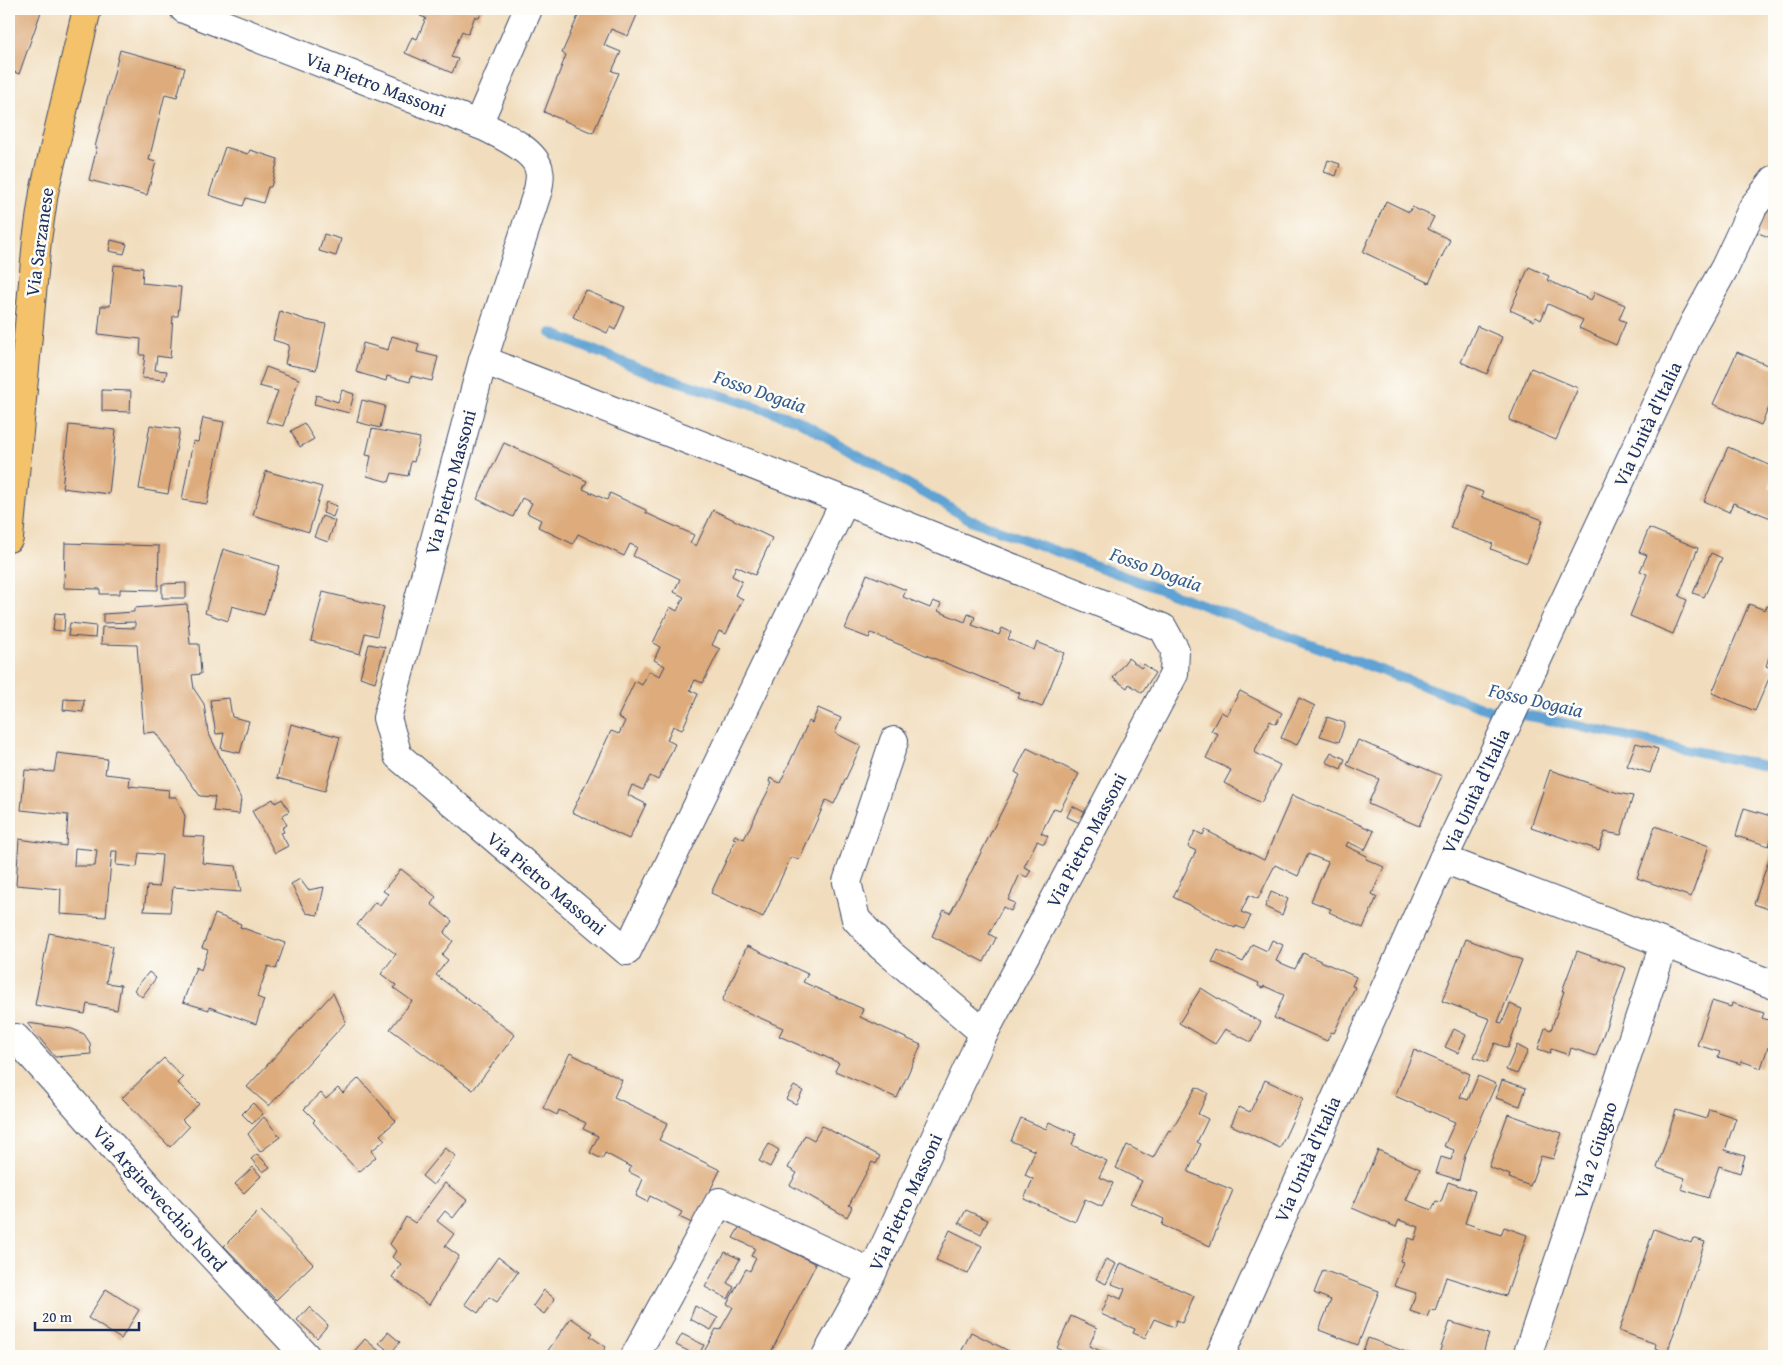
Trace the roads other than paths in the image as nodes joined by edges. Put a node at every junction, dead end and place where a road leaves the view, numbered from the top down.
1 (87, 9) edge
2 (184, 9) edge
3 (528, 9) edge
4 (478, 124) junction
5 (1774, 180) edge
6 (482, 360) junction
7 (845, 501) junction
8 (9, 538) edge
9 (894, 741) dead end
10 (1442, 859) junction
11 (1664, 944) junction
12 (1774, 985) edge
13 (984, 1033) junction
14 (16, 1038) dead end
15 (872, 1273) junction
16 (306, 1356) edge
17 (635, 1356) edge
18 (826, 1356) edge
19 (1220, 1356) edge
20 (1527, 1356) edge

1 - 8 main road, Via Sarzanese
2 - 4 street, Via Pietro Massoni
3 - 4 street
4 - 6 street, Via Pietro Massoni
5 - 10 street, Via Unità d'Italia
6 - 7 street, Via Pietro Massoni
6 - 7 street, Via Pietro Massoni
7 - 13 street, Via Pietro Massoni
9 - 13 street
10 - 11 street
10 - 19 street, Via Unità d'Italia
11 - 12 street
11 - 20 street, Via 2 Giugno
13 - 15 street, Via Pietro Massoni
14 - 16 street, Via Arginevecchio Nord
15 - 17 street
15 - 18 street, Via Pietro Massoni

